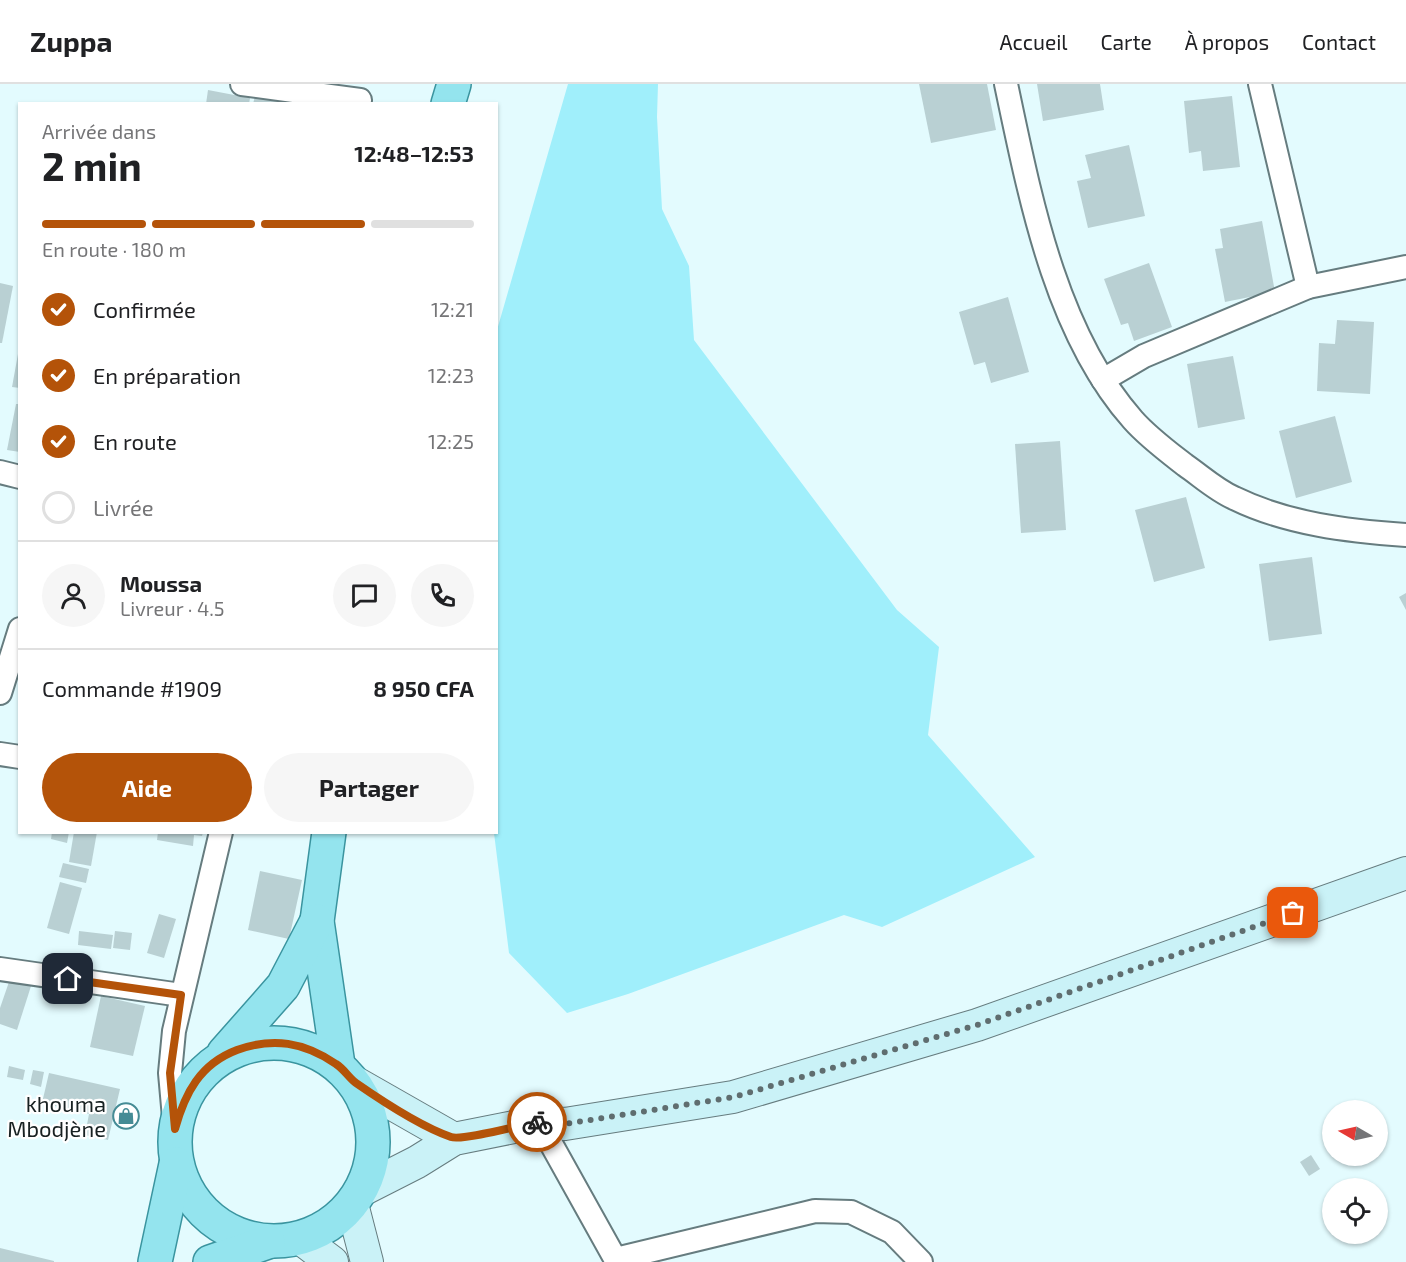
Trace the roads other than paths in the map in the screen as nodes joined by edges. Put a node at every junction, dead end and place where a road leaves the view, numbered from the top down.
1 (242, 84) edge
2 (454, 84) edge
3 (1006, 84) edge
4 (1260, 84) edge
5 (360, 96) edge
6 (449, 102) edge
7 (1406, 267) edge
8 (1308, 287) junction
9 (1103, 380) junction
10 (0, 472) edge
11 (18, 476) edge
12 (1406, 535) edge
13 (18, 635) edge
14 (0, 693) edge
15 (0, 754) edge
16 (18, 758) edge
17 (221, 834) edge
18 (328, 834) edge
19 (1406, 873) edge
20 (317, 921) junction
21 (0, 969) edge
22 (181, 995) junction
23 (222, 1056) junction
24 (346, 1073) junction
25 (539, 1122) junction
26 (175, 1129) junction
27 (454, 1138) junction
28 (176, 1164) junction
29 (356, 1197) junction
30 (285, 1240) junction
31 (617, 1261) edge
32 (155, 1262) edge
33 (210, 1262) edge
34 (332, 1262) edge
35 (368, 1262) edge
36 (921, 1262) edge

1 - 5 street
2 - 6 main road
3 - 9 street
4 - 8 street
7 - 8 street
8 - 9 street
9 - 12 street
10 - 11 street
13 - 14 street
15 - 16 street
17 - 22 street
18 - 20 main road
19 - 25 street
20 - 23 main road
20 - 24 main road
21 - 22 street
22 - 26 street
23 - 24 main road
23 - 26 main road
24 - 27 street
24 - 29 main road
25 - 27 street
25 - 31 street
26 - 28 main road
27 - 29 street
28 - 30 main road
28 - 32 main road
29 - 30 main road
29 - 35 street
30 - 33 main road
30 - 34 street
31 - 36 street

